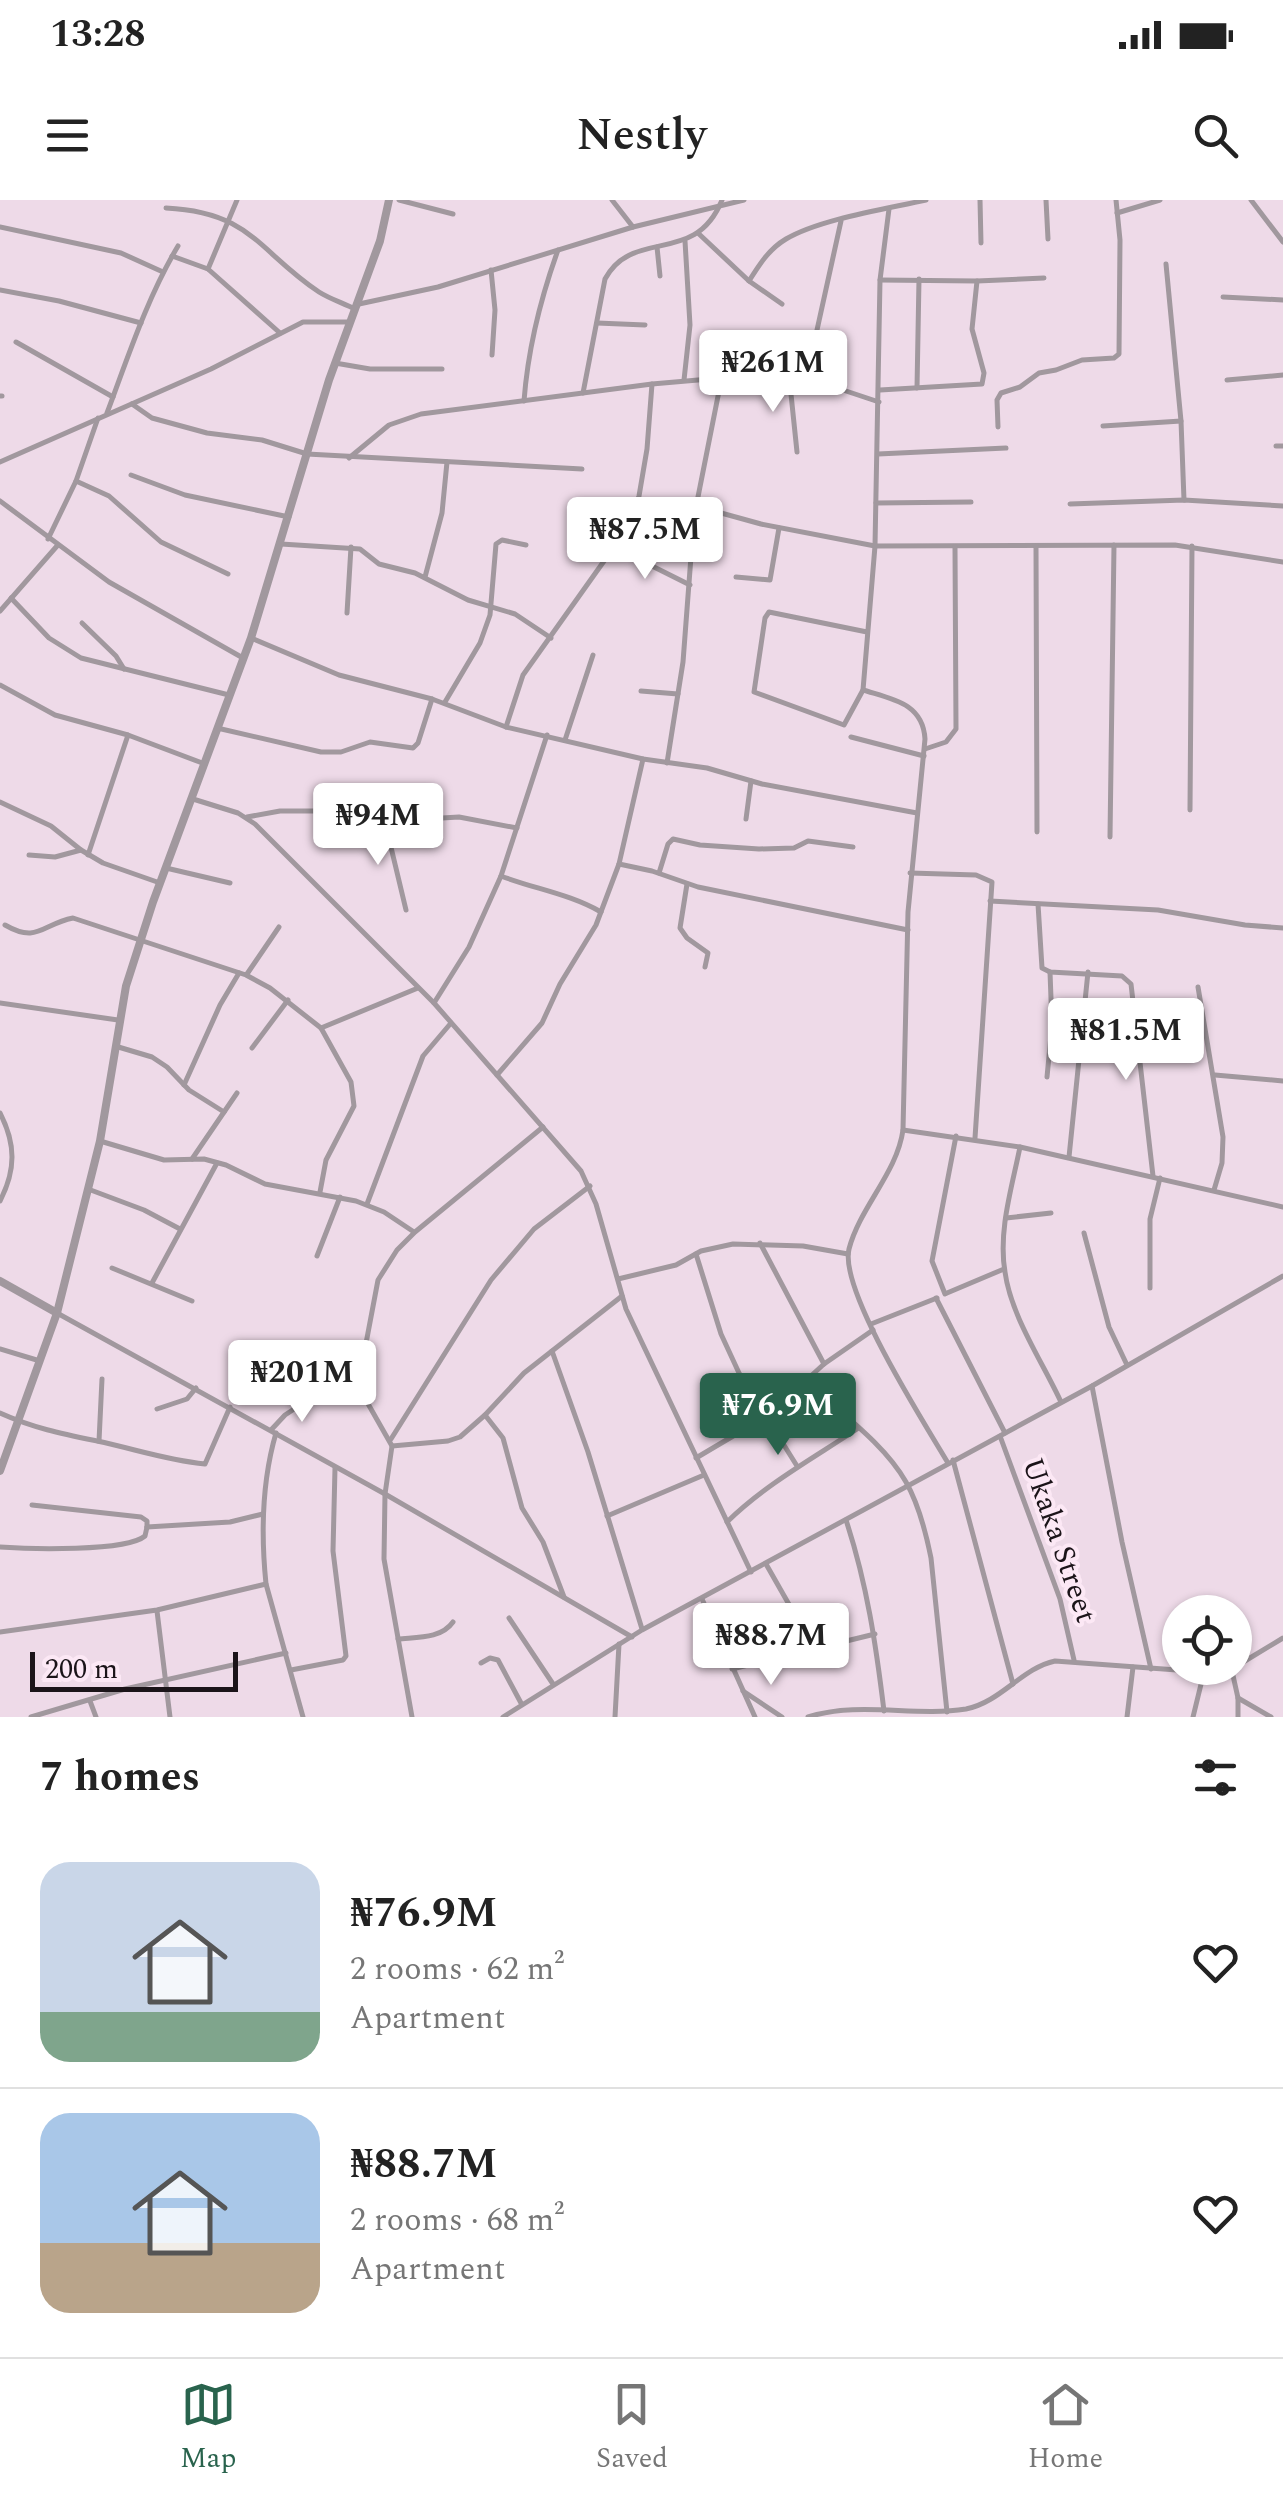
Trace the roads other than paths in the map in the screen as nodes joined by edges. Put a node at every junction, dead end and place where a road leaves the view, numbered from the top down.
1 (237, 200) edge
2 (389, 200) edge
3 (399, 200) edge
4 (612, 200) edge
5 (711, 200) edge
6 (722, 200) edge
7 (744, 200) edge
8 (926, 200) edge
9 (980, 200) edge
10 (1046, 200) edge
11 (1116, 200) edge
12 (1160, 200) edge
13 (1250, 200) edge
14 (166, 208) dead end
15 (717, 208) junction
16 (889, 209) junction
17 (452, 214) dead end
18 (1117, 214) junction
19 (226, 220) junction
20 (841, 221) junction
21 (0, 227) edge
22 (632, 227) junction
23 (699, 234) junction
24 (1048, 239) dead end
25 (685, 241) junction
26 (981, 242) dead end
27 (1283, 242) edge
28 (178, 246) dead end
29 (657, 247) junction
30 (558, 250) junction
31 (172, 256) junction
32 (1166, 264) dead end
33 (208, 269) junction
34 (492, 270) junction
35 (162, 272) junction
36 (660, 276) dead end
37 (1044, 278) dead end
38 (920, 279) junction
39 (880, 280) junction
40 (749, 281) junction
41 (977, 281) junction
42 (0, 290) edge
43 (1223, 296) dead end
44 (1283, 300) edge
45 (782, 304) dead end
46 (355, 306) junction
47 (349, 322) junction
48 (141, 323) junction
49 (596, 323) junction
50 (645, 325) dead end
51 (280, 333) junction
52 (16, 342) dead end
53 (492, 355) dead end
54 (335, 364) junction
55 (442, 369) dead end
56 (788, 375) junction
57 (1283, 375) edge
58 (722, 376) junction
59 (810, 379) junction
60 (684, 380) junction
61 (1227, 380) dead end
62 (652, 384) junction
63 (917, 388) junction
64 (880, 390) junction
65 (583, 393) junction
66 (113, 397) junction
67 (524, 401) junction
68 (880, 402) junction
69 (132, 404) junction
70 (107, 414) junction
71 (98, 418) junction
72 (1181, 422) junction
73 (1103, 426) dead end
74 (998, 427) dead end
75 (1006, 448) dead end
76 (797, 452) dead end
77 (307, 454) junction
78 (878, 454) junction
79 (348, 458) junction
80 (0, 462) edge
81 (446, 462) junction
82 (582, 468) dead end
83 (131, 475) dead end
84 (76, 481) junction
85 (1184, 500) junction
86 (0, 501) edge
87 (971, 502) dead end
88 (876, 503) junction
89 (1070, 504) dead end
90 (696, 506) junction
91 (1283, 506) edge
92 (289, 517) junction
93 (779, 528) junction
94 (48, 539) junction
95 (281, 544) junction
96 (526, 545) dead end
97 (1114, 545) junction
98 (57, 546) junction
99 (874, 546) junction
100 (1036, 546) junction
101 (1192, 546) junction
102 (351, 547) junction
103 (955, 547) junction
104 (614, 548) junction
105 (1283, 562) edge
106 (228, 574) dead end
107 (425, 576) junction
108 (736, 577) dead end
109 (690, 585) junction
110 (11, 598) junction
111 (491, 606) junction
112 (0, 611) edge
113 (347, 613) dead end
114 (82, 623) dead end
115 (867, 632) junction
116 (251, 638) junction
117 (551, 638) junction
118 (593, 656) dead end
119 (243, 658) junction
120 (124, 669) junction
121 (0, 684) edge
122 (863, 690) junction
123 (641, 692) dead end
124 (678, 694) junction
125 (229, 695) junction
126 (432, 699) junction
127 (444, 703) junction
128 (506, 727) junction
129 (217, 728) junction
130 (128, 734) junction
131 (547, 735) junction
132 (851, 737) dead end
133 (566, 740) junction
134 (924, 752) junction
135 (643, 759) junction
136 (667, 763) junction
137 (204, 764) junction
138 (751, 781) junction
139 (192, 799) junction
140 (0, 802) edge
141 (1190, 810) dead end
142 (917, 813) junction
143 (246, 817) junction
144 (384, 818) junction
145 (746, 818) dead end
146 (516, 828) junction
147 (1037, 832) dead end
148 (1110, 837) dead end
149 (852, 847) dead end
150 (81, 850) junction
151 (29, 855) dead end
152 (88, 855) junction
153 (619, 864) junction
154 (166, 868) junction
155 (910, 872) junction
156 (659, 873) junction
157 (500, 876) junction
158 (160, 883) junction
159 (230, 883) dead end
160 (687, 884) junction
161 (990, 901) junction
162 (1038, 904) junction
163 (406, 910) dead end
164 (601, 912) junction
165 (5, 925) dead end
166 (279, 927) dead end
167 (1283, 928) edge
168 (908, 930) junction
169 (140, 940) junction
170 (705, 967) dead end
171 (1050, 972) junction
172 (1088, 972) junction
173 (242, 974) junction
174 (1198, 987) dead end
175 (418, 988) junction
176 (288, 1000) junction
177 (434, 1002) junction
178 (0, 1003) edge
179 (118, 1020) junction
180 (451, 1023) junction
181 (321, 1028) junction
182 (114, 1046) junction
183 (252, 1048) dead end
184 (497, 1075) junction
185 (1214, 1075) junction
186 (1047, 1077) dead end
187 (1283, 1081) edge
188 (184, 1085) junction
189 (237, 1094) dead end
190 (224, 1112) junction
191 (0, 1113) edge
192 (544, 1126) junction
193 (903, 1130) junction
194 (956, 1136) junction
195 (975, 1138) junction
196 (100, 1141) junction
197 (1020, 1147) junction
198 (1069, 1157) junction
199 (192, 1159) junction
200 (217, 1163) junction
201 (1157, 1178) junction
202 (590, 1186) junction
203 (88, 1190) junction
204 (1214, 1191) junction
205 (320, 1192) junction
206 (340, 1197) junction
207 (0, 1201) edge
208 (367, 1204) junction
209 (1283, 1207) edge
210 (1051, 1214) dead end
211 (1006, 1218) junction
212 (180, 1229) junction
213 (415, 1232) junction
214 (1084, 1233) dead end
215 (760, 1243) junction
216 (696, 1254) junction
217 (848, 1254) junction
218 (317, 1256) dead end
219 (112, 1268) dead end
220 (1004, 1269) junction
221 (1283, 1276) edge
222 (616, 1279) junction
223 (0, 1281) edge
224 (152, 1283) junction
225 (1150, 1288) dead end
226 (946, 1294) junction
227 (622, 1296) junction
228 (936, 1298) junction
229 (192, 1301) dead end
230 (56, 1313) junction
231 (872, 1327) junction
232 (0, 1349) edge
233 (552, 1351) junction
234 (361, 1359) junction
235 (40, 1361) junction
236 (824, 1364) junction
237 (1126, 1365) junction
238 (304, 1373) dead end
239 (102, 1379) dead end
240 (805, 1380) junction
241 (1092, 1386) junction
242 (196, 1388) junction
243 (314, 1396) dead end
244 (1061, 1402) junction
245 (230, 1407) junction
246 (157, 1409) dead end
247 (0, 1414) edge
248 (485, 1415) junction
249 (766, 1416) junction
250 (18, 1422) junction
251 (857, 1428) junction
252 (274, 1432) junction
253 (1002, 1434) junction
254 (99, 1442) junction
255 (391, 1442) junction
256 (696, 1458) junction
257 (951, 1462) junction
258 (796, 1466) junction
259 (335, 1468) junction
260 (0, 1470) edge
261 (704, 1475) junction
262 (908, 1485) junction
263 (386, 1494) junction
264 (32, 1505) dead end
265 (264, 1514) junction
266 (607, 1516) junction
267 (846, 1520) junction
268 (727, 1522) junction
269 (147, 1528) junction
270 (0, 1546) edge
271 (766, 1564) junction
272 (751, 1572) junction
273 (266, 1584) junction
274 (564, 1598) junction
275 (702, 1598) junction
276 (157, 1610) junction
277 (509, 1618) dead end
278 (453, 1622) dead end
279 (642, 1630) junction
280 (0, 1632) edge
281 (875, 1634) junction
282 (632, 1637) junction
283 (1283, 1638) edge
284 (398, 1639) junction
285 (619, 1644) junction
286 (807, 1650) junction
287 (286, 1652) junction
288 (1252, 1657) edge
289 (1074, 1660) junction
290 (481, 1663) dead end
291 (1133, 1667) junction
292 (732, 1668) junction
293 (1151, 1669) junction
294 (291, 1670) junction
295 (1162, 1670) edge
296 (164, 1680) junction
297 (553, 1684) junction
298 (1201, 1685) edge
299 (1236, 1685) edge
300 (1014, 1686) junction
301 (740, 1688) junction
302 (1238, 1698) junction
303 (90, 1701) junction
304 (521, 1704) junction
305 (967, 1709) junction
306 (884, 1711) junction
307 (947, 1712) junction
308 (31, 1717) edge
309 (96, 1717) edge
310 (170, 1717) edge
311 (302, 1717) edge
312 (412, 1717) edge
313 (503, 1717) edge
314 (616, 1717) edge
315 (755, 1717) edge
316 (782, 1717) edge
317 (808, 1717) edge
318 (972, 1717) edge
319 (1127, 1717) edge
320 (1193, 1717) edge
321 (1238, 1717) edge
322 (1271, 1717) edge

1 - 19 street
2 - 46 street
3 - 17 street
4 - 22 street
5 - 15 street
6 - 15 street
7 - 15 street
8 - 16 street
9 - 26 street
10 - 24 street
11 - 18 street
12 - 18 street
13 - 27 street
14 - 19 street
15 - 22 street
15 - 23 street
16 - 20 street
16 - 39 street
18 - 74 street
19 - 33 street
19 - 46 street
20 - 40 street
20 - 59 street
21 - 35 street
22 - 30 street
23 - 25 street
23 - 40 street
25 - 29 street
25 - 60 street
28 - 31 street
29 - 36 street
29 - 49 street
30 - 34 street
30 - 67 street
31 - 33 street
31 - 35 street
32 - 72 street
33 - 51 street
34 - 46 street
34 - 53 street
35 - 48 street
37 - 41 street
38 - 39 street
38 - 41 street
38 - 63 street
39 - 64 street
40 - 45 street
41 - 63 street
42 - 48 street
43 - 44 street
46 - 47 street
47 - 51 street
47 - 54 street
48 - 66 street
49 - 50 street
49 - 65 street
51 - 69 street
52 - 66 street
54 - 55 street
54 - 77 street
56 - 58 street
56 - 59 street
56 - 76 street
57 - 61 street
58 - 60 street
58 - 90 street
59 - 68 street
60 - 62 street
62 - 65 street
62 - 104 street
63 - 64 street
64 - 68 street
65 - 67 street
66 - 70 street
67 - 79 street
68 - 78 street
69 - 70 street
69 - 77 street
70 - 71 street
71 - 80 street
71 - 84 street
72 - 73 street
72 - 85 street
75 - 78 street
77 - 79 street
77 - 92 street
78 - 88 street
79 - 81 street
81 - 82 street
81 - 107 street
83 - 92 street
84 - 94 street
84 - 106 street
85 - 89 street
85 - 91 street
86 - 94 street
87 - 88 street
88 - 99 street
90 - 93 street
90 - 109 street
92 - 95 street
93 - 99 street
93 - 108 street
94 - 98 street
95 - 102 street
95 - 116 street
96 - 111 street
97 - 100 street
97 - 101 street
97 - 148 street
98 - 110 street
98 - 119 street
99 - 103 street
99 - 115 street
100 - 103 street
100 - 147 street
101 - 105 street
101 - 141 street
102 - 107 street
102 - 113 street
103 - 134 street
104 - 109 street
104 - 117 street
107 - 111 street
109 - 124 street
110 - 112 street
110 - 120 street
111 - 117 street
111 - 127 street
114 - 120 street
115 - 122 street
115 - 122 street
116 - 119 street
116 - 126 street
117 - 128 street
118 - 133 street
119 - 125 street
120 - 125 street
121 - 130 street
122 - 134 street
123 - 124 street
124 - 136 street
125 - 129 street
126 - 127 street
126 - 129 street
127 - 128 street
128 - 131 street
129 - 137 street
130 - 137 street
130 - 152 street
131 - 133 street
131 - 146 street
132 - 134 street
133 - 135 street
134 - 142 street
135 - 136 street
135 - 153 street
136 - 138 street
137 - 139 street
138 - 142 street
138 - 145 street
139 - 143 street
139 - 154 street
140 - 150 street
142 - 155 street
143 - 144 street
143 - 175 street
144 - 146 street
144 - 163 street
146 - 157 street
149 - 156 street
150 - 151 street
150 - 152 street
152 - 158 street
153 - 156 street
153 - 164 street
154 - 158 street
154 - 159 street
155 - 161 street
155 - 168 street
156 - 160 street
157 - 164 street
157 - 177 street
158 - 169 street
160 - 168 street
160 - 170 street
161 - 162 street
161 - 195 street
162 - 167 street
162 - 171 street
164 - 184 street
165 - 169 street
166 - 173 street
168 - 193 street
169 - 173 street
169 - 179 street
171 - 172 street
171 - 186 street
172 - 198 street
172 - 201 street
173 - 176 street
173 - 188 street
174 - 185 street
175 - 177 street
175 - 181 street
176 - 181 street
176 - 183 street
177 - 180 street
178 - 179 street
179 - 182 street
180 - 184 street
180 - 208 street
181 - 205 street
182 - 188 street
182 - 196 street
184 - 192 street
185 - 187 street
185 - 204 street
188 - 190 street
189 - 190 street
190 - 199 street
191 - 207 street
192 - 202 street
192 - 213 street
193 - 194 street
193 - 217 street
194 - 195 street
194 - 226 street
195 - 197 street
196 - 199 street
196 - 203 street
197 - 198 street
197 - 211 street
198 - 201 street
199 - 200 street
200 - 205 street
200 - 212 street
201 - 204 street
201 - 225 street
202 - 222 street
202 - 255 street
203 - 212 street
203 - 230 street
204 - 209 street
205 - 206 street
206 - 208 street
206 - 218 street
208 - 213 street
210 - 211 street
211 - 220 street
212 - 224 street
213 - 234 street
214 - 237 street
215 - 216 street
215 - 217 street
215 - 236 street
216 - 222 street
216 - 249 street
217 - 231 street
219 - 224 street
220 - 226 street
220 - 244 street
221 - 237 street
222 - 227 street
223 - 230 street
224 - 229 street
226 - 228 street
227 - 233 street
227 - 256 street
228 - 231 street
228 - 253 street, Ukaka Street
230 - 235 street
230 - 242 street
231 - 236 street
231 - 257 street
232 - 235 street
233 - 248 street
233 - 266 street
234 - 238 street
234 - 255 street
235 - 250 street
236 - 240 street
237 - 241 street
239 - 254 street
240 - 249 street
240 - 251 street
241 - 244 street
241 - 293 street
242 - 245 street
242 - 246 street
243 - 252 street
244 - 253 street
245 - 252 street
245 - 254 street
247 - 250 street
248 - 255 street
248 - 274 street
249 - 256 street
249 - 258 street
250 - 254 street
250 - 260 street
251 - 258 street
251 - 262 street
252 - 259 street
252 - 265 street
253 - 257 street
253 - 289 street, Ukaka Street
255 - 263 street
256 - 261 street
257 - 262 street
257 - 300 street
258 - 268 street
259 - 263 street
259 - 294 street
261 - 266 street
261 - 268 street
262 - 267 street
262 - 307 street
263 - 274 street
263 - 284 street
264 - 269 street
265 - 269 street
265 - 273 street
266 - 279 street
267 - 271 street
267 - 281 street
268 - 272 street
269 - 270 street
271 - 272 street
271 - 286 street
272 - 275 street
273 - 276 street
273 - 287 street
274 - 282 street
275 - 279 street
275 - 292 street
276 - 280 street
276 - 296 street
277 - 297 street
278 - 284 street
279 - 282 street
281 - 286 street
281 - 306 street
282 - 285 street
283 - 288 street
284 - 312 street
285 - 297 street
285 - 314 street
286 - 292 street
287 - 294 street
287 - 296 street
289 - 291 street
289 - 300 street
290 - 304 street
291 - 293 street
291 - 319 street
292 - 301 street
293 - 295 street
294 - 311 street
296 - 303 street
296 - 310 street
297 - 304 street
298 - 320 street
299 - 302 street
300 - 305 street
301 - 315 street
301 - 316 street
302 - 321 street
302 - 322 street
303 - 308 street
303 - 309 street
304 - 313 street
305 - 307 street
305 - 318 street
306 - 307 street
306 - 317 street

